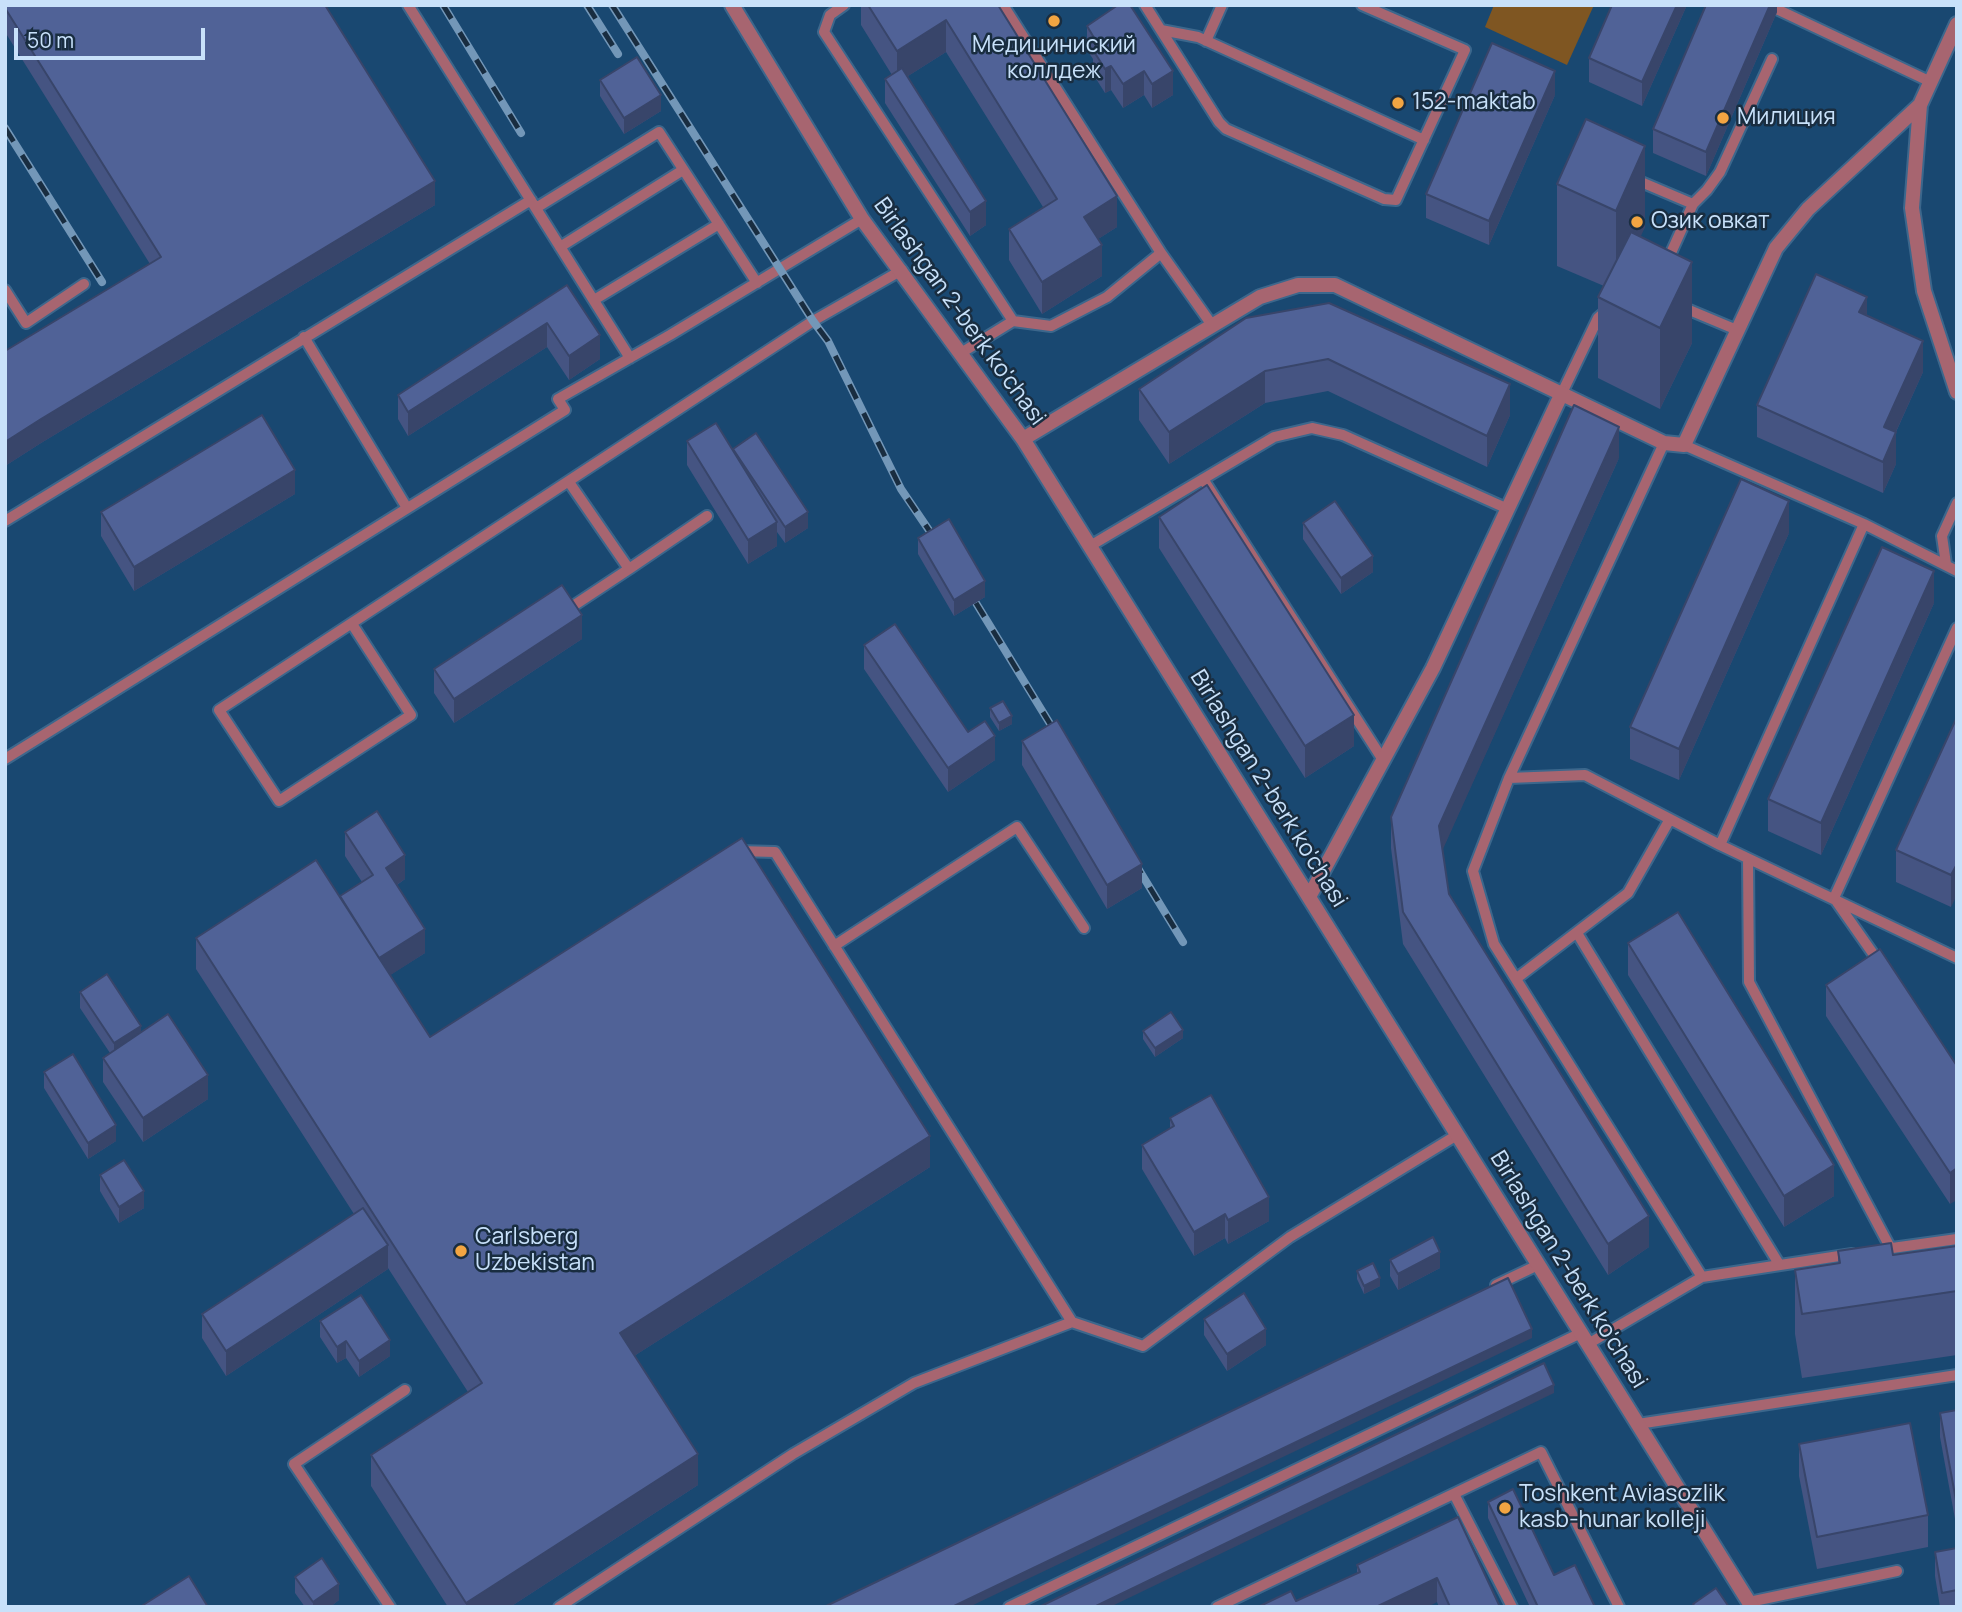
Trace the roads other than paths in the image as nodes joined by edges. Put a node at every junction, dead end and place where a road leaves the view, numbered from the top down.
1 (408, 5) edge
2 (732, 5) edge
3 (844, 5) edge
4 (1003, 5) edge
5 (1145, 5) edge
6 (1222, 5) edge
7 (1362, 5) edge
8 (1768, 5) edge
9 (1957, 24) edge
10 (1161, 30) junction
11 (1206, 41) junction
12 (1772, 59) dead end
13 (1931, 82) junction
14 (1920, 105) junction
15 (1424, 140) junction
16 (683, 170) junction
17 (1629, 177) edge
18 (533, 204) junction
19 (1693, 204) junction
20 (862, 219) junction
21 (719, 224) junction
22 (560, 247) junction
23 (1161, 253) junction
24 (902, 271) junction
25 (1662, 272) edge
26 (84, 284) dead end
27 (757, 284) junction
28 (5, 290) edge
29 (594, 300) junction
30 (1618, 302) edge
31 (1676, 305) edge
32 (1013, 321) junction
33 (1212, 325) junction
34 (1737, 330) junction
35 (304, 337) junction
36 (961, 353) junction
37 (630, 358) junction
38 (1957, 392) edge
39 (1562, 393) junction
40 (1023, 439) junction
41 (1664, 443) junction
42 (1684, 445) junction
43 (1203, 479) junction
44 (569, 482) junction
45 (1957, 503) edge
46 (407, 508) junction
47 (1508, 509) junction
48 (707, 516) dead end
49 (5, 521) edge
50 (1864, 524) junction
51 (1090, 546) junction
52 (1945, 564) junction
53 (629, 569) junction
54 (1957, 570) edge
55 (573, 606) edge
56 (352, 624) junction
57 (1957, 628) edge
58 (5, 759) edge
59 (1383, 760) junction
60 (1509, 778) junction
61 (1670, 819) junction
62 (1720, 845) junction
63 (730, 851) edge
64 (1748, 859) junction
65 (1309, 897) junction
66 (1834, 898) junction
67 (1084, 928) dead end
68 (1577, 933) junction
69 (834, 946) junction
70 (1957, 958) edge
71 (1517, 978) junction
72 (1891, 980) edge
73 (1457, 1135) junction
74 (1957, 1239) edge
75 (1891, 1249) junction
76 (1878, 1250) edge
77 (1866, 1252) edge
78 (1779, 1264) junction
79 (1538, 1265) junction
80 (1702, 1277) junction
81 (1488, 1289) edge
82 (1072, 1322) junction
83 (1584, 1339) junction
84 (1957, 1375) edge
85 (405, 1390) dead end
86 (1638, 1424) junction
87 (1454, 1494) junction
88 (1897, 1571) dead end
89 (1750, 1604) edge
90 (390, 1607) edge
91 (559, 1607) edge
92 (1009, 1607) edge
93 (1217, 1607) edge
94 (1512, 1607) edge
95 (1619, 1607) edge

1 - 18 lane
2 - 20 street, Birlashgan 2-berk ko'chasi
3 - 32 lane
4 - 23 lane
5 - 10 lane
6 - 11 lane
7 - 15 lane
8 - 13 lane
9 - 13 street
10 - 11 lane
10 - 15 lane
11 - 15 lane
12 - 19 lane
13 - 14 street
14 - 34 street
14 - 38 street
16 - 18 lane
16 - 21 lane
16 - 22 lane
17 - 19 lane
18 - 22 lane
18 - 35 lane
19 - 25 lane
20 - 24 street, Birlashgan 2-berk ko'chasi
20 - 27 lane
21 - 27 lane
21 - 29 lane
22 - 29 lane
23 - 32 lane
23 - 33 lane
24 - 36 street, Birlashgan 2-berk ko'chasi
24 - 44 lane
26 - 28 lane
27 - 37 lane
29 - 37 lane
30 - 39 lane
31 - 34 lane
32 - 36 lane
33 - 39 street
33 - 40 street
34 - 42 street
35 - 46 lane
35 - 49 lane
36 - 40 street, Birlashgan 2-berk ko'chasi
37 - 46 lane
39 - 41 street
39 - 47 street
40 - 51 street, Birlashgan 2-berk ko'chasi
41 - 42 street
41 - 60 lane
42 - 50 lane
43 - 47 lane
43 - 51 lane
43 - 59 lane
44 - 53 lane
44 - 56 lane
45 - 52 lane
46 - 58 lane
47 - 59 street
48 - 53 lane
50 - 52 lane
50 - 62 lane
51 - 65 street, Birlashgan 2-berk ko'chasi
52 - 54 lane
53 - 55 lane
56 - 56 lane
57 - 66 lane
59 - 65 street
60 - 61 lane
60 - 71 lane
61 - 62 lane
61 - 68 lane
62 - 64 lane
63 - 69 lane
64 - 66 lane
64 - 75 lane
65 - 73 street, Birlashgan 2-berk ko'chasi
66 - 70 lane
66 - 72 lane
67 - 69 lane
68 - 71 lane
68 - 78 lane
69 - 82 lane
71 - 80 lane
73 - 79 street, Birlashgan 2-berk ko'chasi
73 - 82 lane
74 - 75 lane
75 - 76 lane
77 - 78 lane
78 - 80 lane
79 - 81 lane
79 - 83 street, Birlashgan 2-berk ko'chasi
80 - 83 lane
82 - 91 lane
83 - 86 street, Birlashgan 2-berk ko'chasi
83 - 92 lane
84 - 86 lane
85 - 90 lane
86 - 89 street, Birlashgan 2-berk ko'chasi
87 - 93 lane
87 - 94 lane
87 - 95 lane
88 - 89 lane

